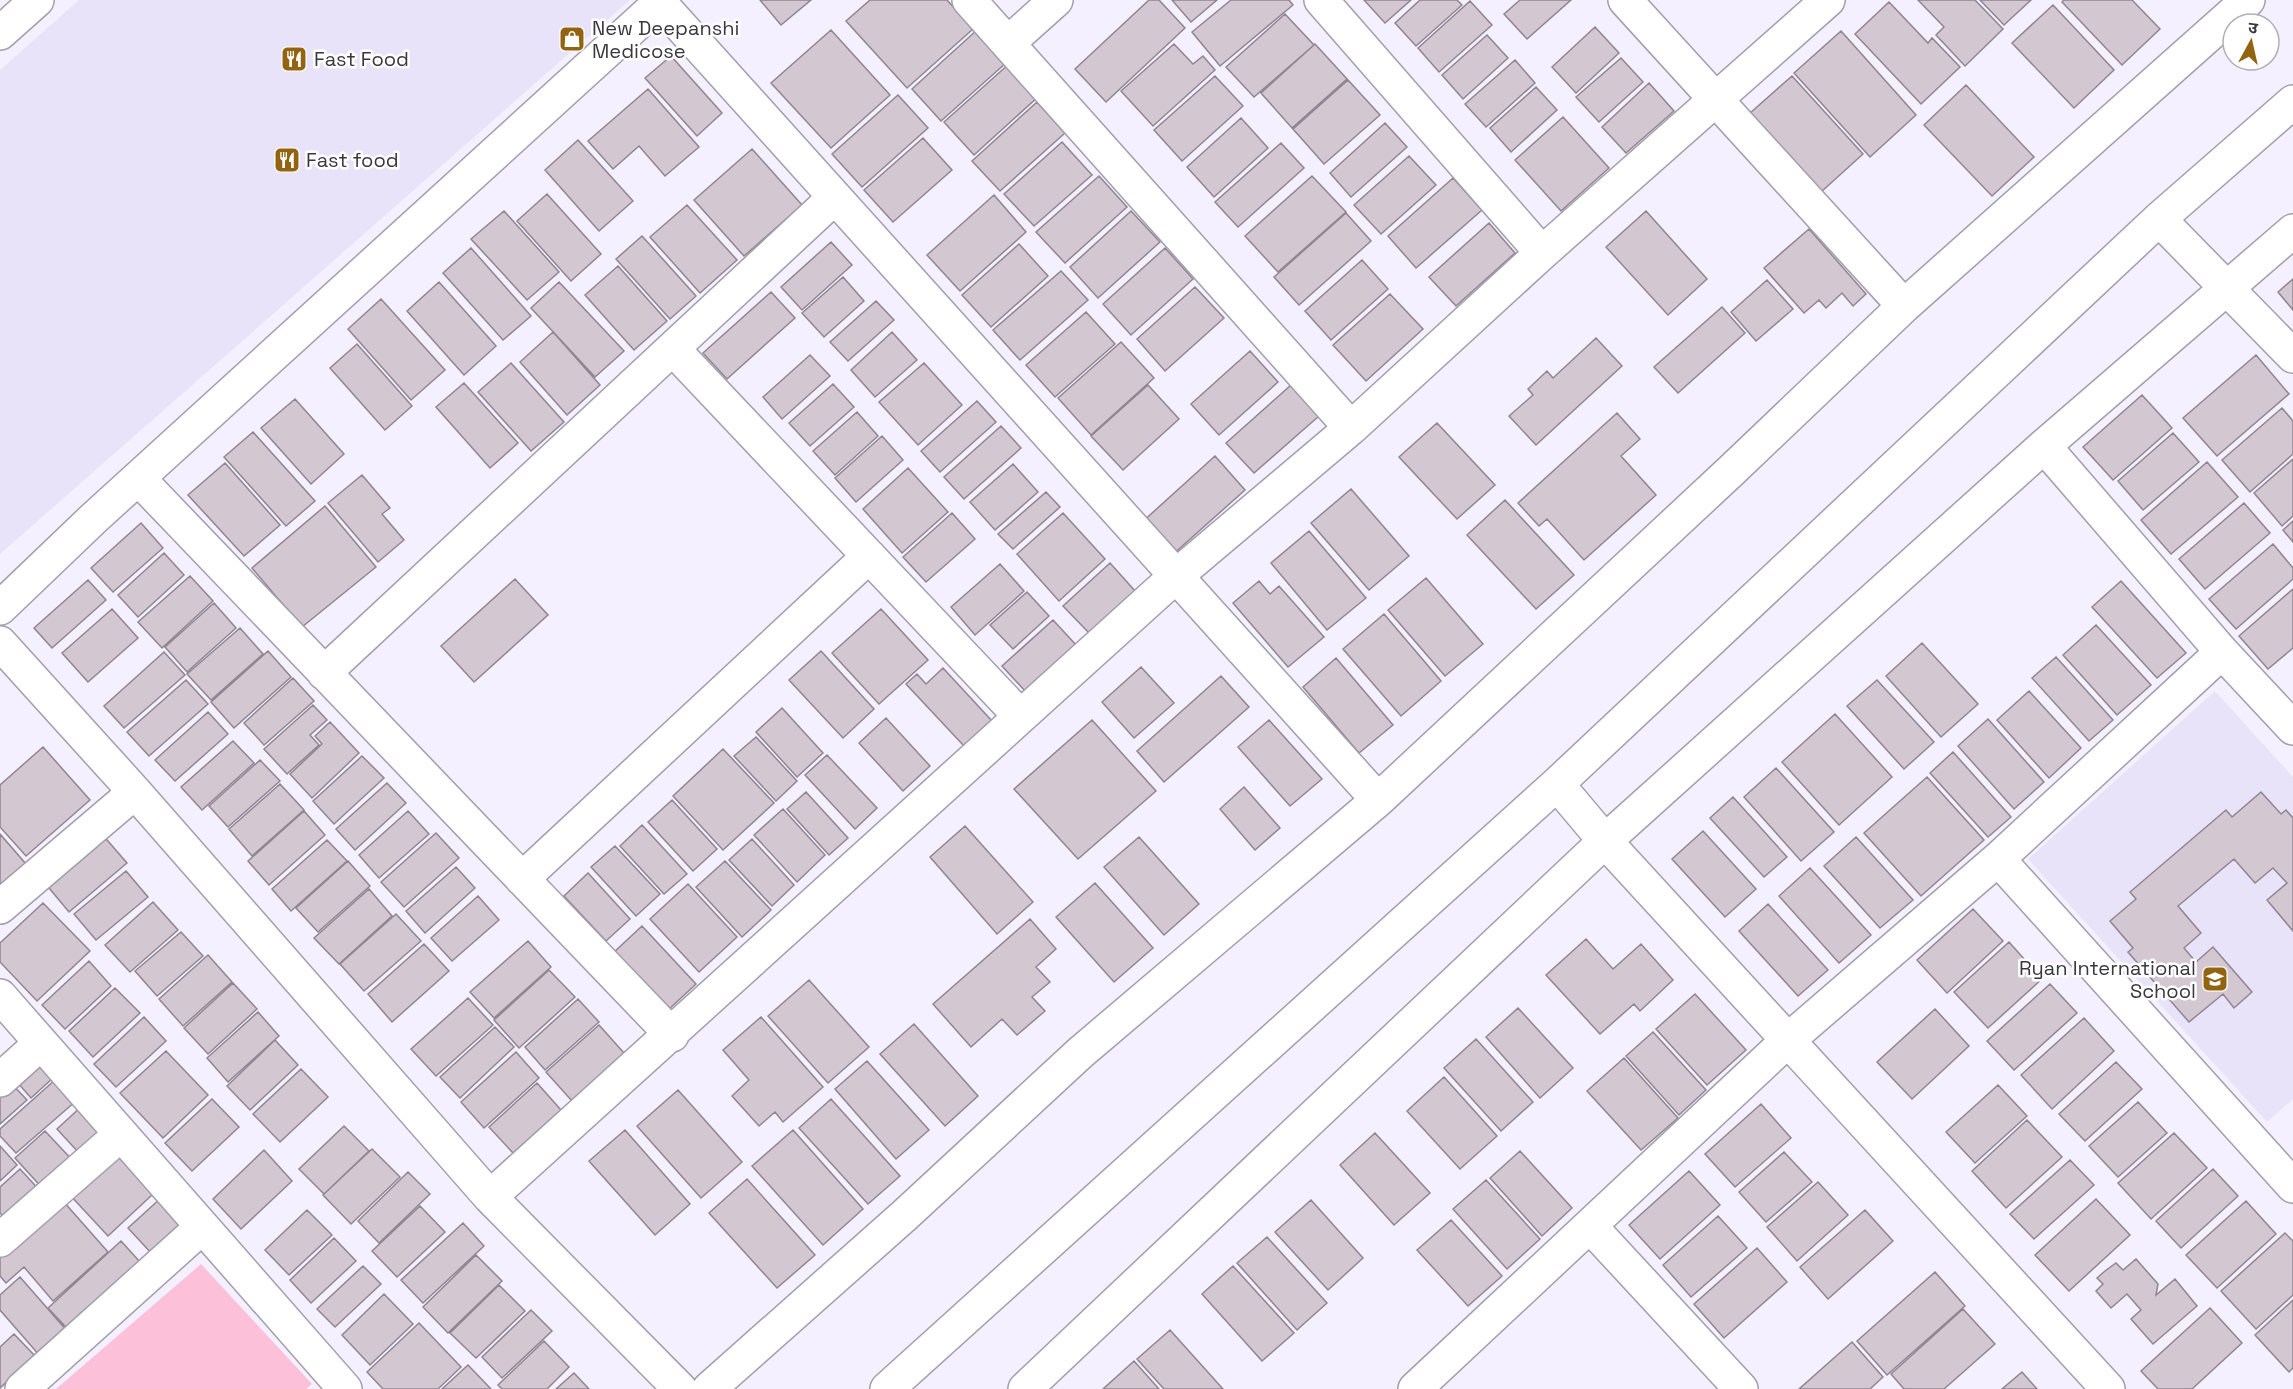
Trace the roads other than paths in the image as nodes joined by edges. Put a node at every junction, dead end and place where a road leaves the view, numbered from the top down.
1 (37, 0) edge
2 (969, 0) edge
3 (1056, 0) edge
4 (1321, 0) edge
5 (1625, 0) edge
6 (1828, 0) edge
7 (2248, 0) edge
8 (661, 1) edge
9 (0, 33) edge
10 (1008, 43) junction
11 (1717, 100) junction
12 (2293, 102) edge
13 (834, 198) junction
14 (2159, 219) junction
15 (2293, 231) edge
16 (1542, 253) junction
17 (2229, 289) junction
18 (1904, 306) junction
19 (673, 349) junction
20 (2293, 356) edge
21 (1351, 428) junction
22 (2044, 446) junction
23 (138, 478) junction
24 (869, 556) junction
25 (1176, 576) junction
26 (0, 608) edge
27 (0, 643) edge
28 (2222, 652) junction
29 (324, 673) junction
30 (1020, 716) junction
31 (2293, 728) edge
32 (1557, 784) junction
33 (135, 792) junction
34 (1378, 800) junction
35 (1605, 841) junction
36 (1998, 860) junction
37 (522, 879) junction
38 (0, 907) edge
39 (0, 996) edge
40 (672, 1035) junction
41 (1787, 1041) junction
42 (40, 1044) junction
43 (0, 1080) edge
44 (120, 1135) junction
45 (2287, 1167) edge
46 (490, 1197) junction
47 (1590, 1226) junction
48 (201, 1228) junction
49 (0, 1240) edge
50 (336, 1386) edge
51 (21, 1389) edge
52 (680, 1389) edge
53 (709, 1389) edge
54 (887, 1389) edge
55 (1025, 1389) edge
56 (1415, 1389) edge
57 (1740, 1389) edge
58 (2108, 1389) edge

1 - 9 street
2 - 10 street
3 - 10 street
4 - 16 street
5 - 11 street
6 - 11 street
7 - 18 street
8 - 13 street
8 - 23 street
10 - 21 street
11 - 16 street
11 - 18 street
12 - 14 street
13 - 19 street
13 - 25 street
14 - 17 street
14 - 32 street
15 - 17 street
16 - 21 street
17 - 20 street
17 - 22 street
18 - 34 street
19 - 24 street
19 - 29 street
21 - 25 street
22 - 28 street
22 - 35 street
23 - 26 street
23 - 29 street
24 - 30 street
24 - 37 street
25 - 30 street
25 - 34 street
27 - 33 street
28 - 31 street
28 - 36 street
29 - 37 street
30 - 40 street
32 - 35 street
32 - 54 street
33 - 38 street
33 - 46 street
34 - 53 street
35 - 41 street
35 - 55 street
36 - 41 street
36 - 45 street
37 - 40 street
39 - 42 street
40 - 46 street
41 - 47 street
41 - 58 street
42 - 43 street
42 - 44 street
44 - 48 street
44 - 49 street
46 - 52 street
47 - 56 street
47 - 57 street
48 - 50 street
48 - 51 street

